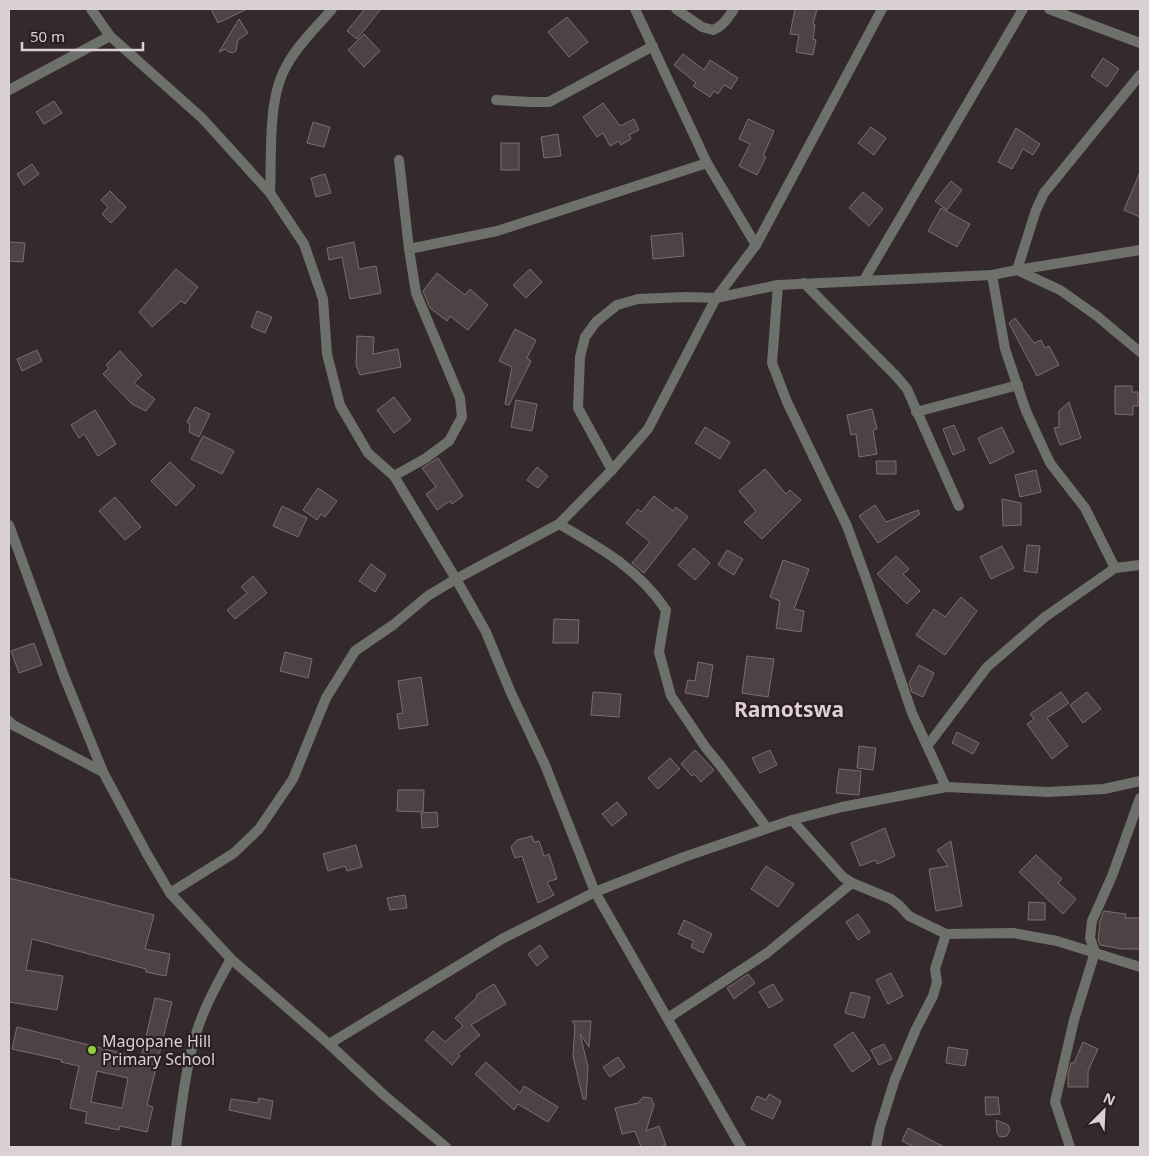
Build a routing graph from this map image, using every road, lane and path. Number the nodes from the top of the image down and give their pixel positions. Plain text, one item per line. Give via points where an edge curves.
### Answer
1 (91, 9) edge
2 (332, 9) edge
3 (635, 9) edge
4 (676, 9) edge
5 (734, 9) edge
6 (882, 9) edge
7 (1023, 9) edge
8 (1049, 9) edge
9 (110, 36) junction
10 (1140, 43) edge
11 (653, 46) junction
12 (1140, 76) edge
13 (9, 90) edge
14 (496, 100) dead end
15 (399, 160) dead end
16 (707, 163) junction
17 (270, 193) junction
18 (756, 245) junction
19 (409, 250) junction
20 (1140, 250) edge
21 (1017, 270) junction
22 (992, 275) junction
23 (864, 280) junction
24 (804, 283) junction
25 (778, 285) junction
26 (716, 298) junction
27 (1140, 352) edge
28 (1018, 385) junction
29 (916, 412) junction
30 (612, 470) junction
31 (394, 476) junction
32 (959, 506) dead end
33 (559, 524) junction
34 (9, 525) edge
35 (1140, 565) edge
36 (1115, 568) junction
37 (456, 579) junction
38 (9, 721) edge
39 (928, 745) junction
40 (103, 772) junction
41 (1140, 781) edge
42 (946, 787) junction
43 (1140, 798) edge
44 (792, 820) junction
45 (767, 828) junction
46 (852, 883) junction
47 (595, 892) junction
48 (170, 893) junction
49 (946, 934) junction
50 (1095, 952) junction
51 (230, 959) junction
52 (1140, 967) edge
53 (668, 1018) junction
54 (329, 1044) junction
55 (176, 1147) edge
56 (446, 1147) edge
57 (741, 1147) edge
58 (876, 1147) edge
59 (1070, 1147) edge

1 - 9 street
2 - 17 street via 293,55 280,80 273,110
3 - 11 street
4 - 5 street via 713,30 728,20
6 - 18 street
7 - 23 street
8 - 10 street
9 - 13 street
9 - 17 street via 202,118
11 - 14 street via 549,102
11 - 16 street
12 - 21 street via 1044,193
15 - 19 street
16 - 18 street
16 - 19 street via 497,231
17 - 31 street via 304,244 323,299 327,354 340,405 368,453
18 - 26 street
19 - 31 street via 416,293 460,398 462,417 449,441
20 - 21 street
21 - 22 street
21 - 27 street via 1060,290 1098,316
22 - 23 street
22 - 28 street via 1005,350
23 - 24 street
24 - 25 street
24 - 29 street via 897,377 907,389
25 - 26 street
25 - 39 street via 772,363 787,402 847,526 912,713
26 - 30 street via 648,429
26 - 30 street via 638,299 617,305 596,322 585,337 580,357 578,408
28 - 29 street
28 - 36 street via 1050,464 1085,508
29 - 32 street
30 - 33 street
31 - 37 street
33 - 37 street
33 - 45 street via 610,554 654,592 666,610 660,652 671,696
34 - 40 street
35 - 36 street
36 - 39 street via 1045,617 987,667
37 - 47 street via 486,632 545,765
37 - 48 street via 429,595 355,651 326,698 293,779 260,829 234,853
38 - 40 street
39 - 42 street
40 - 48 street
41 - 42 street via 1104,789 1048,792
42 - 44 street
43 - 50 street via 1092,921 1090,938
44 - 45 street
44 - 46 street via 838,872
45 - 47 street
46 - 49 street via 891,899 909,916
46 - 53 street via 767,953
47 - 53 street
47 - 54 street via 502,939
48 - 51 street
49 - 50 street via 1013,933
49 - 58 street via 935,969 937,982 933,996 895,1079
50 - 52 street
50 - 59 street via 1074,1020 1055,1102
51 - 54 street
51 - 55 street via 212,992 196,1036
53 - 57 street
54 - 56 street

